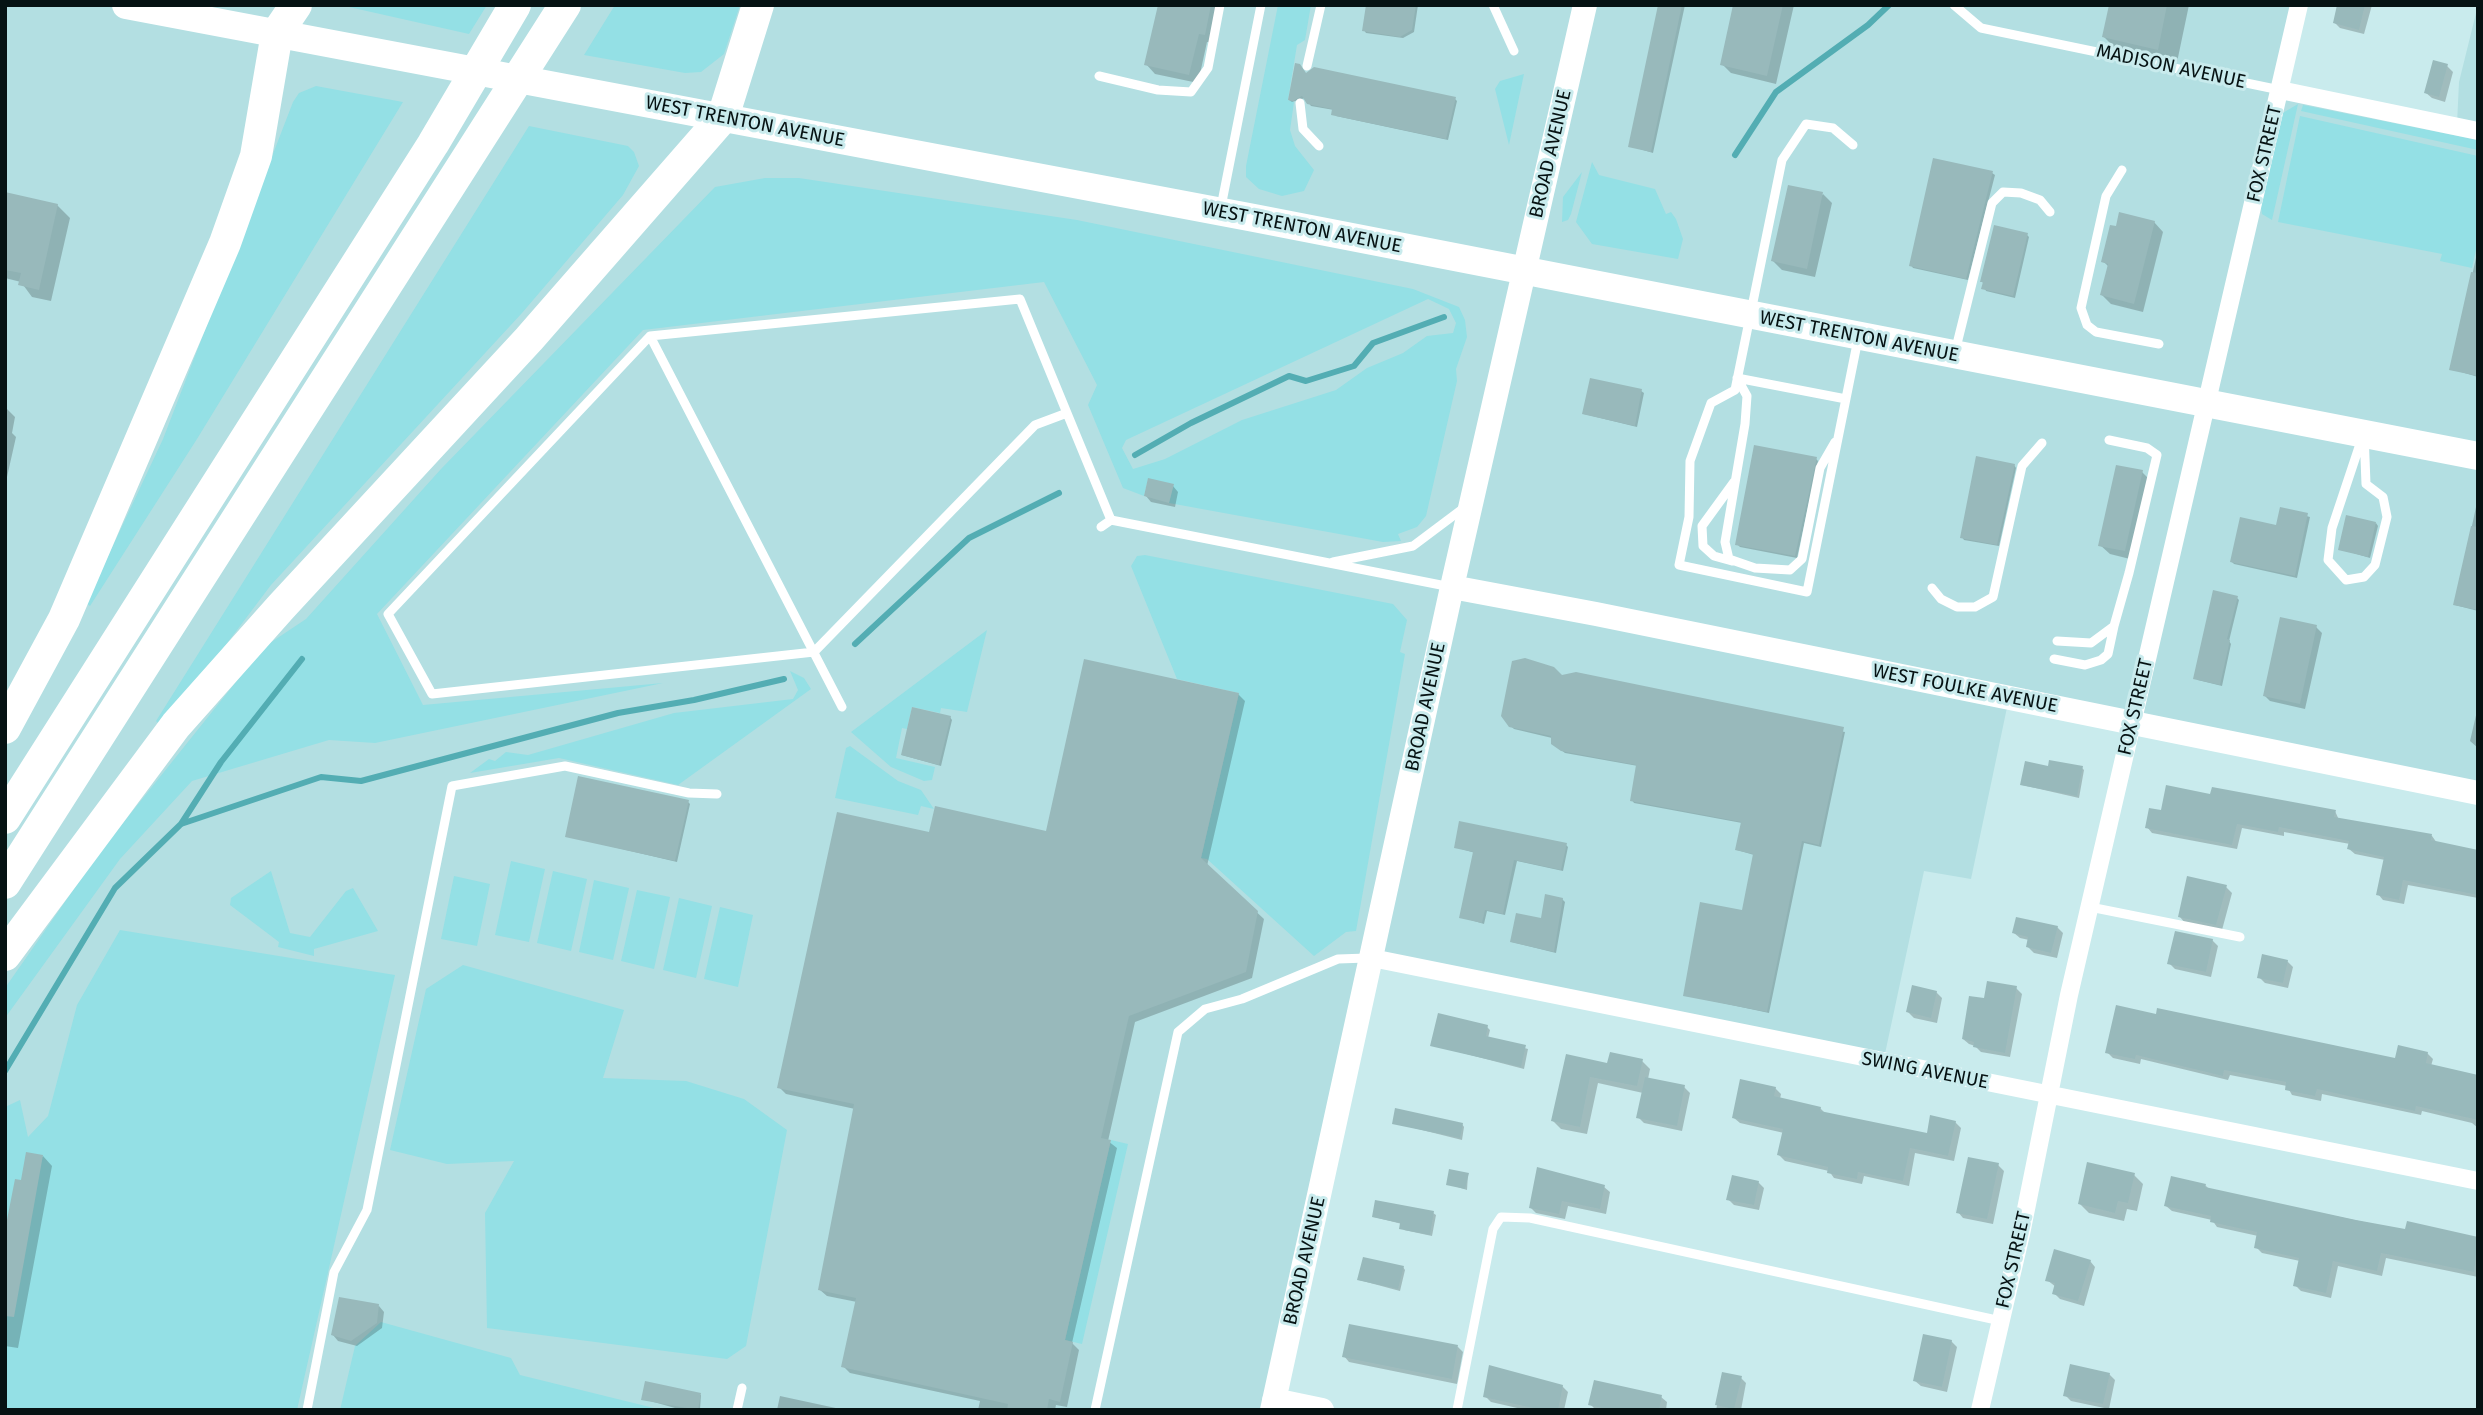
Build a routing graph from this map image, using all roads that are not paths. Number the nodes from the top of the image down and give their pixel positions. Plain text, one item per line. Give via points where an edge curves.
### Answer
1 (125, 5) edge
2 (296, 5) edge
3 (515, 5) edge
4 (565, 5) edge
5 (758, 5) edge
6 (1220, 5) edge
7 (1261, 5) edge
8 (1321, 5) edge
9 (1493, 5) edge
10 (1585, 5) edge
11 (1954, 5) edge
12 (2299, 5) edge
13 (277, 33) junction
14 (1514, 51) dead end
15 (1307, 66) dead end
16 (1099, 76) dead end
17 (2280, 90) junction
18 (1300, 103) dead end
19 (723, 117) junction
20 (2478, 131) edge
21 (1853, 145) dead end
22 (1319, 146) dead end
23 (2122, 170) dead end
24 (1220, 212) junction
25 (2050, 212) dead end
26 (1525, 272) junction
27 (1750, 316) junction
28 (650, 336) junction
29 (1858, 337) junction
30 (2159, 344) dead end
31 (1954, 355) junction
32 (1737, 378) junction
33 (1846, 399) junction
34 (2207, 403) junction
35 (1067, 413) junction
36 (2364, 432) junction
37 (1839, 435) junction
38 (2109, 440) dead end
39 (2042, 443) dead end
40 (2478, 456) edge
41 (1735, 480) junction
42 (1472, 501) junction
43 (1111, 520) junction
44 (1101, 527) dead end
45 (1327, 563) junction
46 (1755, 568) junction
47 (1452, 587) junction
48 (1932, 588) dead end
49 (2115, 626) junction
50 (2057, 641) dead end
51 (814, 652) junction
52 (2054, 659) dead end
53 (842, 707) dead end
54 (2133, 723) junction
55 (5, 728) edge
56 (717, 793) dead end
57 (2478, 793) edge
58 (5, 818) edge
59 (5, 883) edge
60 (2090, 907) junction
61 (2240, 937) dead end
62 (5, 955) edge
63 (1372, 958) junction
64 (2049, 1096) junction
65 (2478, 1181) edge
66 (2001, 1321) junction
67 (742, 1388) dead end
68 (1273, 1405) edge
69 (307, 1410) edge
70 (737, 1410) edge
71 (1095, 1410) edge
72 (1322, 1410) edge
73 (1457, 1410) edge
74 (1980, 1410) edge

1 - 13 main road, WEST TRENTON AVENUE
2 - 13 highway
3 - 58 highway via 433,145
4 - 59 highway
5 - 19 highway
6 - 16 lane via 1208,68 1191,92 1158,90
7 - 24 lane
8 - 15 lane
9 - 14 lane
10 - 26 main road, BROAD AVENUE
11 - 17 lane, MADISON AVENUE via 1980,28
12 - 17 street, FOX STREET
13 - 19 main road, WEST TRENTON AVENUE
13 - 55 highway via 256,156 225,243 69,607
17 - 20 street, MADISON AVENUE
17 - 34 street, FOX STREET
18 - 22 lane via 1303,129
19 - 24 main road, WEST TRENTON AVENUE
19 - 62 highway via 529,339 176,725
21 - 27 lane via 1833,128 1807,124 1782,160
23 - 30 lane via 2106,197 2081,308 2087,325 2096,332
24 - 26 main road, WEST TRENTON AVENUE
25 - 31 lane via 2040,200 2021,193 2003,192 1992,203
26 - 27 main road, WEST TRENTON AVENUE
26 - 42 main road, BROAD AVENUE
27 - 29 main road, WEST TRENTON AVENUE
27 - 32 lane
28 - 35 lane via 1020,299
28 - 51 lane
28 - 51 lane via 387,614 432,694
29 - 31 main road, WEST TRENTON AVENUE
29 - 33 lane
31 - 34 main road, WEST TRENTON AVENUE
32 - 33 lane
32 - 37 lane via 1735,390 1711,403 1690,461 1689,517 1679,565 1807,592
32 - 41 lane via 1747,396
33 - 37 lane
34 - 36 main road, WEST TRENTON AVENUE
34 - 54 street, FOX STREET
35 - 43 lane
35 - 51 lane via 1035,425
36 - 36 lane via 2332,528 2328,560 2346,580 2364,578 2375,565 2387,517 2383,497 2366,484
36 - 40 main road, WEST TRENTON AVENUE
37 - 46 lane via 1820,468 1802,559 1790,570
38 - 49 lane via 2147,448 2157,455
39 - 48 lane via 2022,466 1993,597 1975,607 1957,607 1941,600
41 - 46 lane via 1725,542 1729,559
41 - 46 lane via 1702,526 1703,546 1714,556
42 - 45 lane via 1413,546
42 - 47 main road, BROAD AVENUE
43 - 44 lane
43 - 45 lane
45 - 47 lane
47 - 54 main road, WEST FOULKE AVENUE
47 - 63 main road, BROAD AVENUE
49 - 50 lane via 2091,643
49 - 52 lane via 2108,654 2101,660 2085,665
51 - 53 lane
54 - 57 main road, WEST FOULKE AVENUE
54 - 60 street, FOX STREET
56 - 69 lane via 689,793 565,766 452,786 367,1210 334,1272
60 - 61 lane
60 - 64 street, FOX STREET
63 - 64 street, SWING AVENUE
63 - 68 main road, BROAD AVENUE
63 - 71 lane via 1338,959 1242,999 1205,1009 1178,1032
64 - 65 street, SWING AVENUE
64 - 66 street, FOX STREET
66 - 73 lane via 1530,1218 1500,1217 1493,1229
66 - 74 street, FOX STREET
67 - 70 lane
68 - 72 main road

